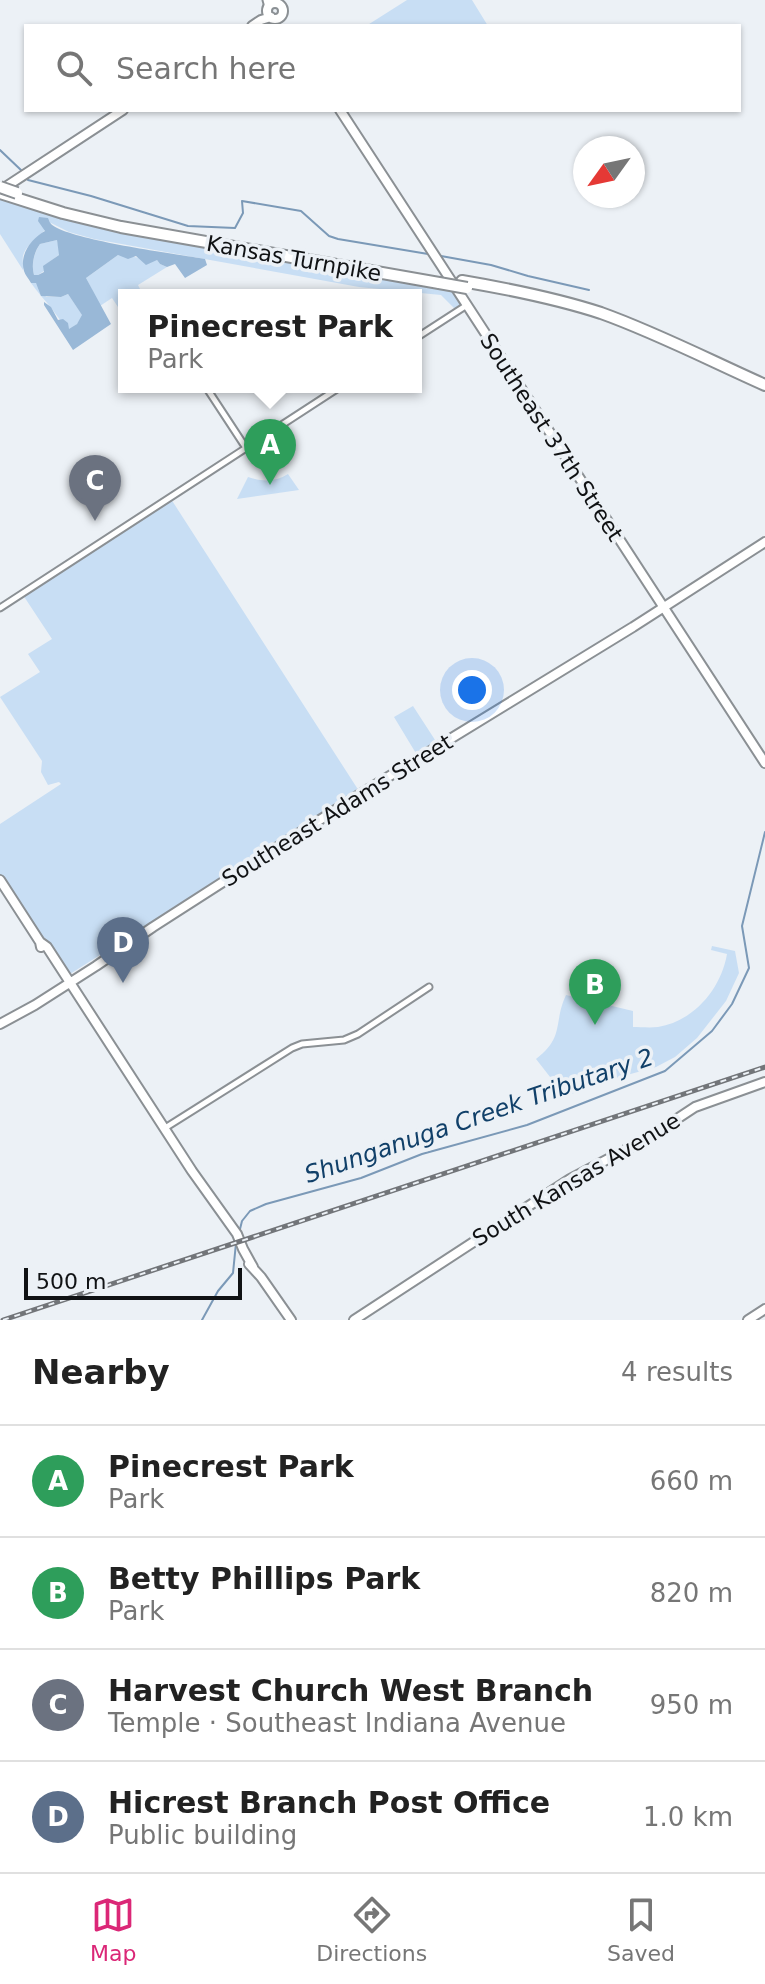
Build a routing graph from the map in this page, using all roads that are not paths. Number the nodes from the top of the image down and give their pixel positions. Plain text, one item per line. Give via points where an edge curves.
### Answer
1 (276, 12) edge
2 (255, 24) edge
3 (120, 112) edge
4 (341, 112) edge
5 (5, 192) edge
6 (464, 284) junction
7 (467, 305) junction
8 (422, 334) edge
9 (765, 385) edge
10 (765, 392) edge
11 (210, 393) edge
12 (331, 393) edge
13 (246, 448) junction
14 (765, 542) edge
15 (0, 608) edge
16 (663, 608) junction
17 (765, 763) edge
18 (0, 880) edge
19 (66, 982) junction
20 (429, 987) dead end
21 (0, 1024) edge
22 (765, 1082) edge
23 (164, 1129) junction
24 (765, 1309) edge
25 (765, 1316) edge
26 (291, 1320) edge
27 (354, 1320) edge
28 (748, 1320) edge
29 (758, 1320) edge

1 - 2 main road
3 - 5 main road via 18,178
4 - 7 main road, Southeast 37th Street
5 - 6 highway, Kansas Turnpike via 155,228
6 - 9 highway, Kansas Turnpike via 536,294 603,314
6 - 10 highway, Kansas Turnpike via 604,321
7 - 8 street
7 - 16 main road, Southeast 37th Street
11 - 13 street
12 - 13 street
13 - 15 street
14 - 16 main road, Southeast Adams Street
16 - 17 main road, Southeast 37th Street
16 - 19 main road, Southeast Adams Street
18 - 19 main road
19 - 21 main road, Southeast Adams Street
19 - 23 main road
20 - 23 street via 358,1034 292,1048
22 - 27 main road, South Kansas Avenue via 695,1107 570,1179
23 - 26 main road
24 - 28 main road
25 - 29 main road

